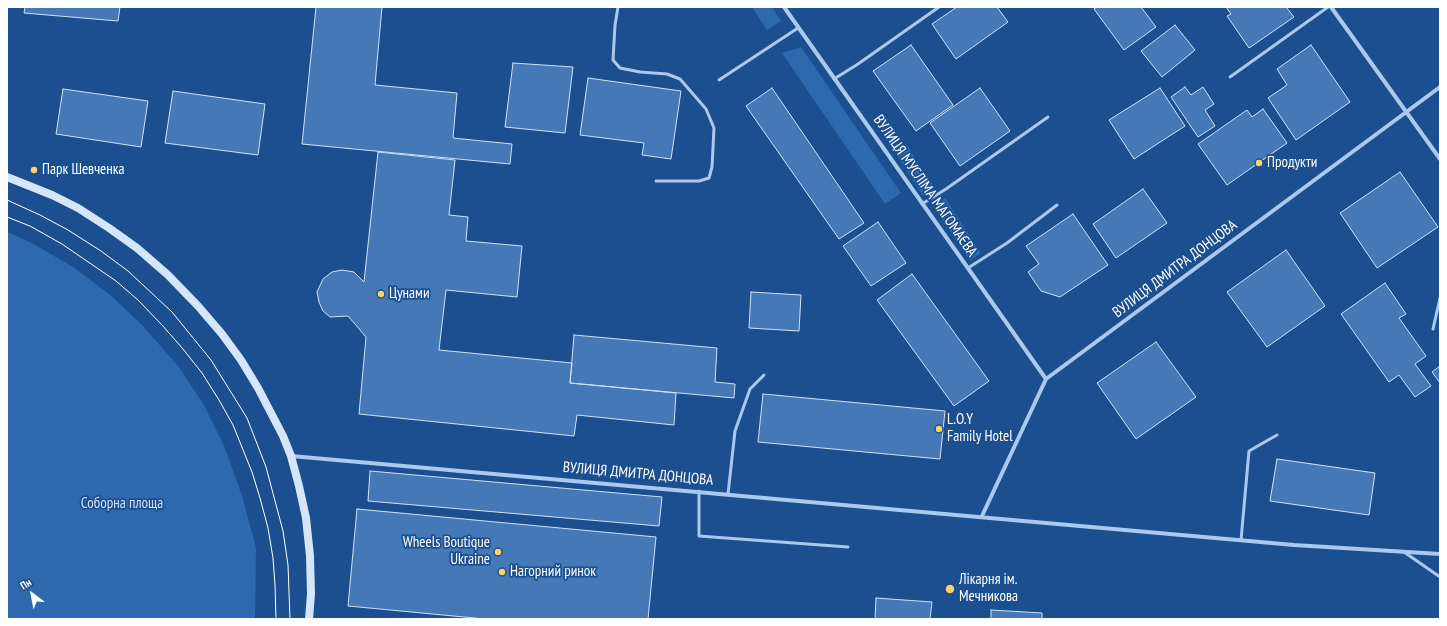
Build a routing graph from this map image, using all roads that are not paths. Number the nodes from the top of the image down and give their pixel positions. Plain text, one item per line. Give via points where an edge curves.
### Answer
1 (618, 7) edge
2 (784, 7) edge
3 (939, 7) edge
4 (1330, 7) edge
5 (798, 28) junction
6 (1230, 77) dead end
7 (834, 79) junction
8 (719, 80) dead end
9 (1440, 87) edge
10 (1406, 112) junction
11 (1048, 117) dead end
12 (1440, 159) edge
13 (7, 177) edge
14 (656, 181) dead end
15 (922, 204) junction
16 (1057, 205) dead end
17 (968, 268) junction
18 (1440, 298) edge
19 (1433, 329) dead end
20 (764, 376) dead end
21 (1046, 379) junction
22 (1277, 435) dead end
23 (291, 456) junction
24 (699, 491) junction
25 (728, 494) junction
26 (982, 516) junction
27 (1241, 540) junction
28 (848, 547) dead end
29 (1403, 552) junction
30 (1440, 554) edge
31 (1440, 577) edge
32 (309, 619) edge

1 - 14 lane via 613,60 620,68 667,74 680,79 706,109 714,128 709,178 699,181
2 - 5 street, ВУЛИЦЯ МУСЛІМА МАГОМАЄВА
3 - 7 lane
4 - 6 lane
4 - 10 street
5 - 7 street, ВУЛИЦЯ МУСЛІМА МАГОМАЄВА
5 - 8 lane
7 - 15 street, ВУЛИЦЯ МУСЛІМА МАГОМАЄВА
9 - 10 street, ВУЛИЦЯ ДМИТРА ДОНЦОВА
10 - 12 street
10 - 21 street, ВУЛИЦЯ ДМИТРА ДОНЦОВА
11 - 15 lane
13 - 23 main road via 78,208 137,248 168,275 198,306 241,360 272,413
15 - 17 street, ВУЛИЦЯ МУСЛІМА МАГОМАЄВА
16 - 17 lane
17 - 21 street, ВУЛИЦЯ МУСЛІМА МАГОМАЄВА
18 - 19 lane
20 - 25 lane via 750,389 735,431
21 - 26 street, ВУЛИЦЯ ДМИТРА ДОНЦОВА
22 - 27 lane via 1249,451
23 - 24 street, ВУЛИЦЯ ДМИТРА ДОНЦОВА
23 - 32 main road via 299,486 310,556
24 - 25 street, ВУЛИЦЯ ДМИТРА ДОНЦОВА
24 - 28 lane via 699,536
25 - 26 street, ВУЛИЦЯ ДМИТРА ДОНЦОВА
26 - 27 street, ВУЛИЦЯ ДМИТРА ДОНЦОВА
27 - 29 street, ВУЛИЦЯ ДМИТРА ДОНЦОВА
29 - 30 street, ВУЛИЦЯ ДМИТРА ДОНЦОВА
29 - 31 lane

